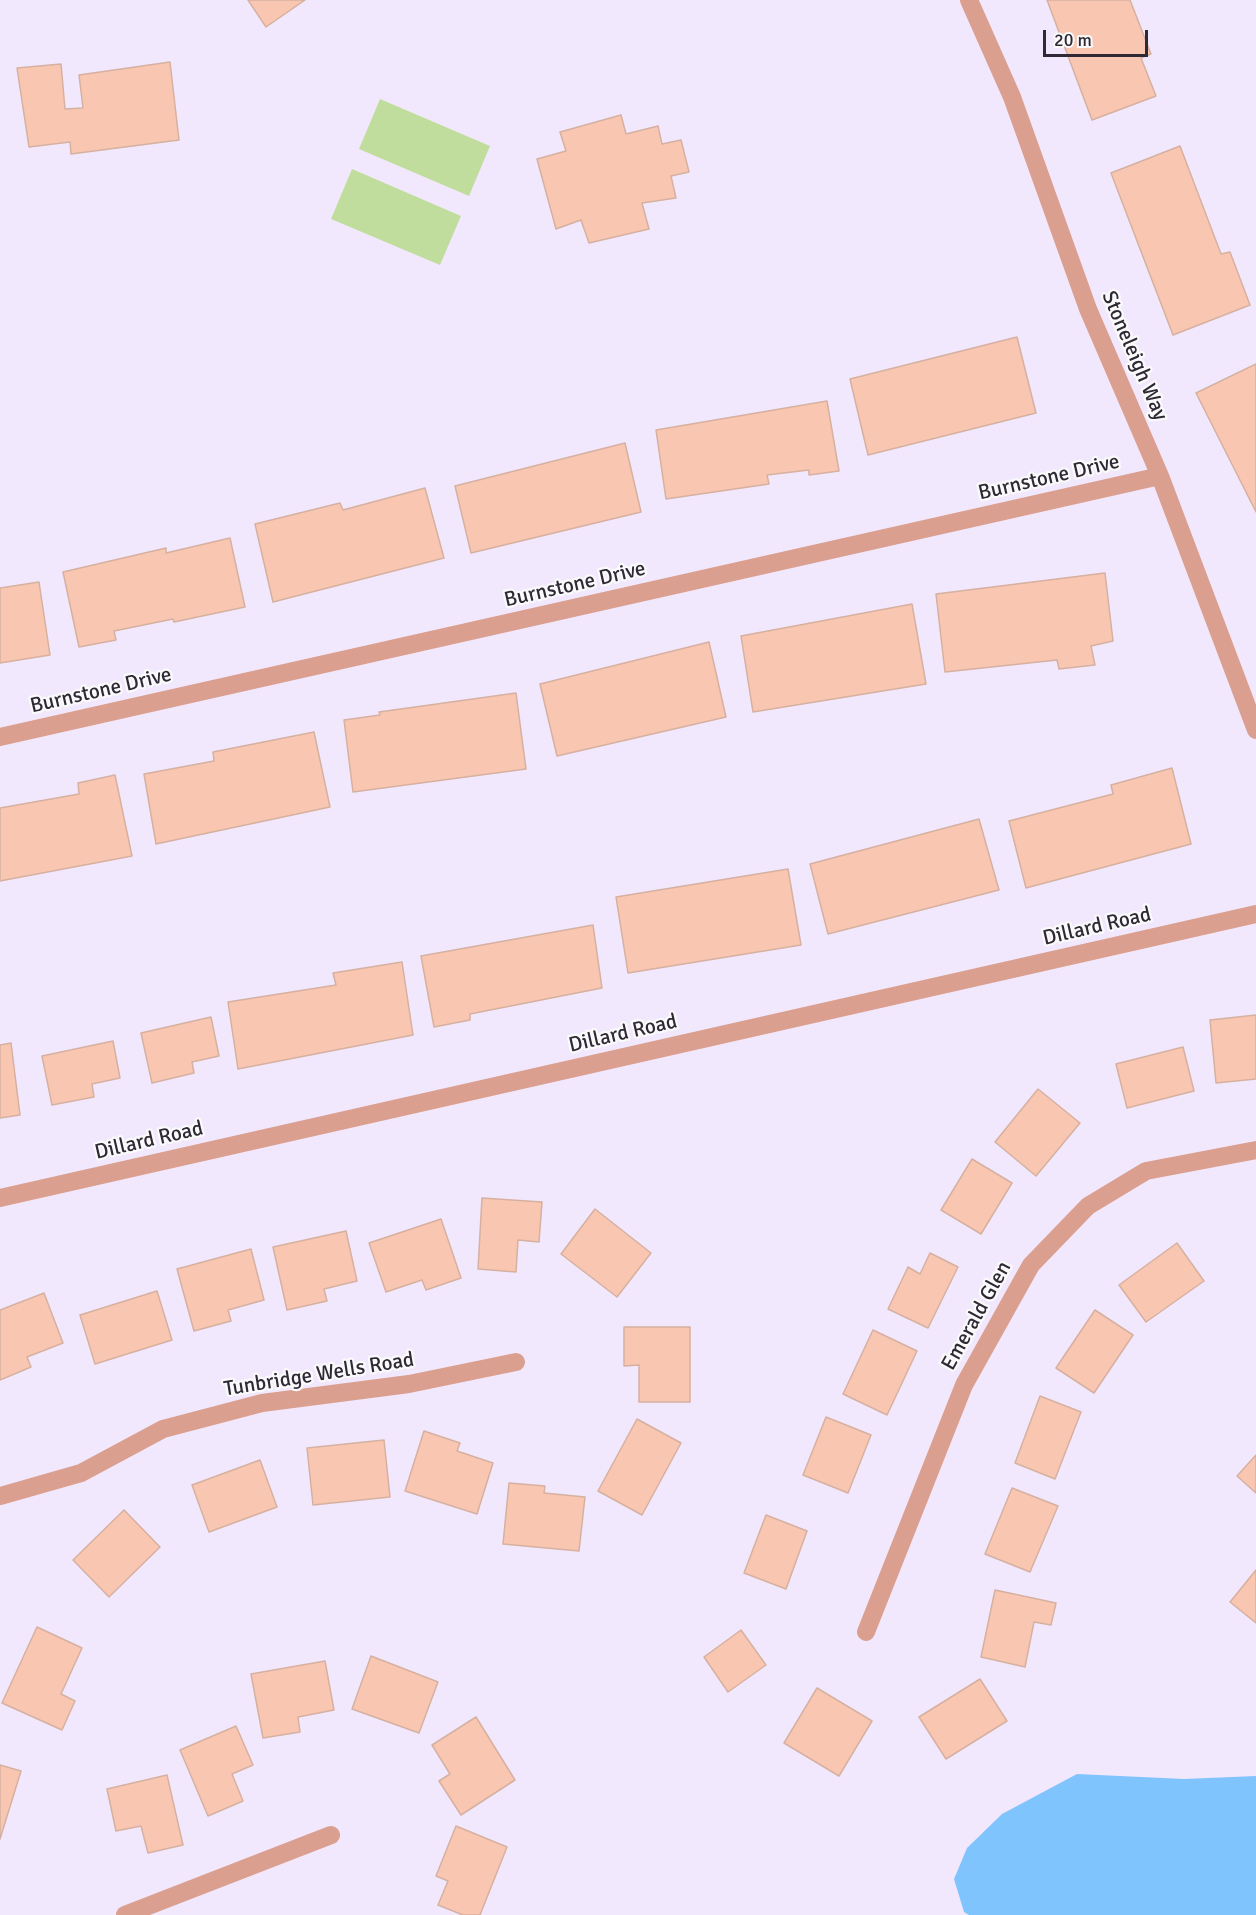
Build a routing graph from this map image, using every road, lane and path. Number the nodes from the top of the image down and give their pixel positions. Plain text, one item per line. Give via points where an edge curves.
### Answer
1 (969, 0) edge
2 (1160, 476) junction
3 (1256, 730) edge
4 (0, 737) edge
5 (1256, 914) edge
6 (1256, 1150) edge
7 (0, 1198) edge
8 (516, 1362) dead end
9 (0, 1497) edge
10 (866, 1632) dead end
11 (331, 1835) dead end
12 (125, 1915) edge

1 - 2 street, Stoneleigh Way via 1012,97 1089,309
2 - 3 street, Stoneleigh Way
2 - 4 street, Burnstone Drive
5 - 7 street, Dillard Road
6 - 10 street, Emerald Glen via 1146,1171 1088,1206 1031,1264 964,1384
8 - 9 street, Tunbridge Wells Road via 409,1384 262,1403 163,1430 81,1473
11 - 12 street

